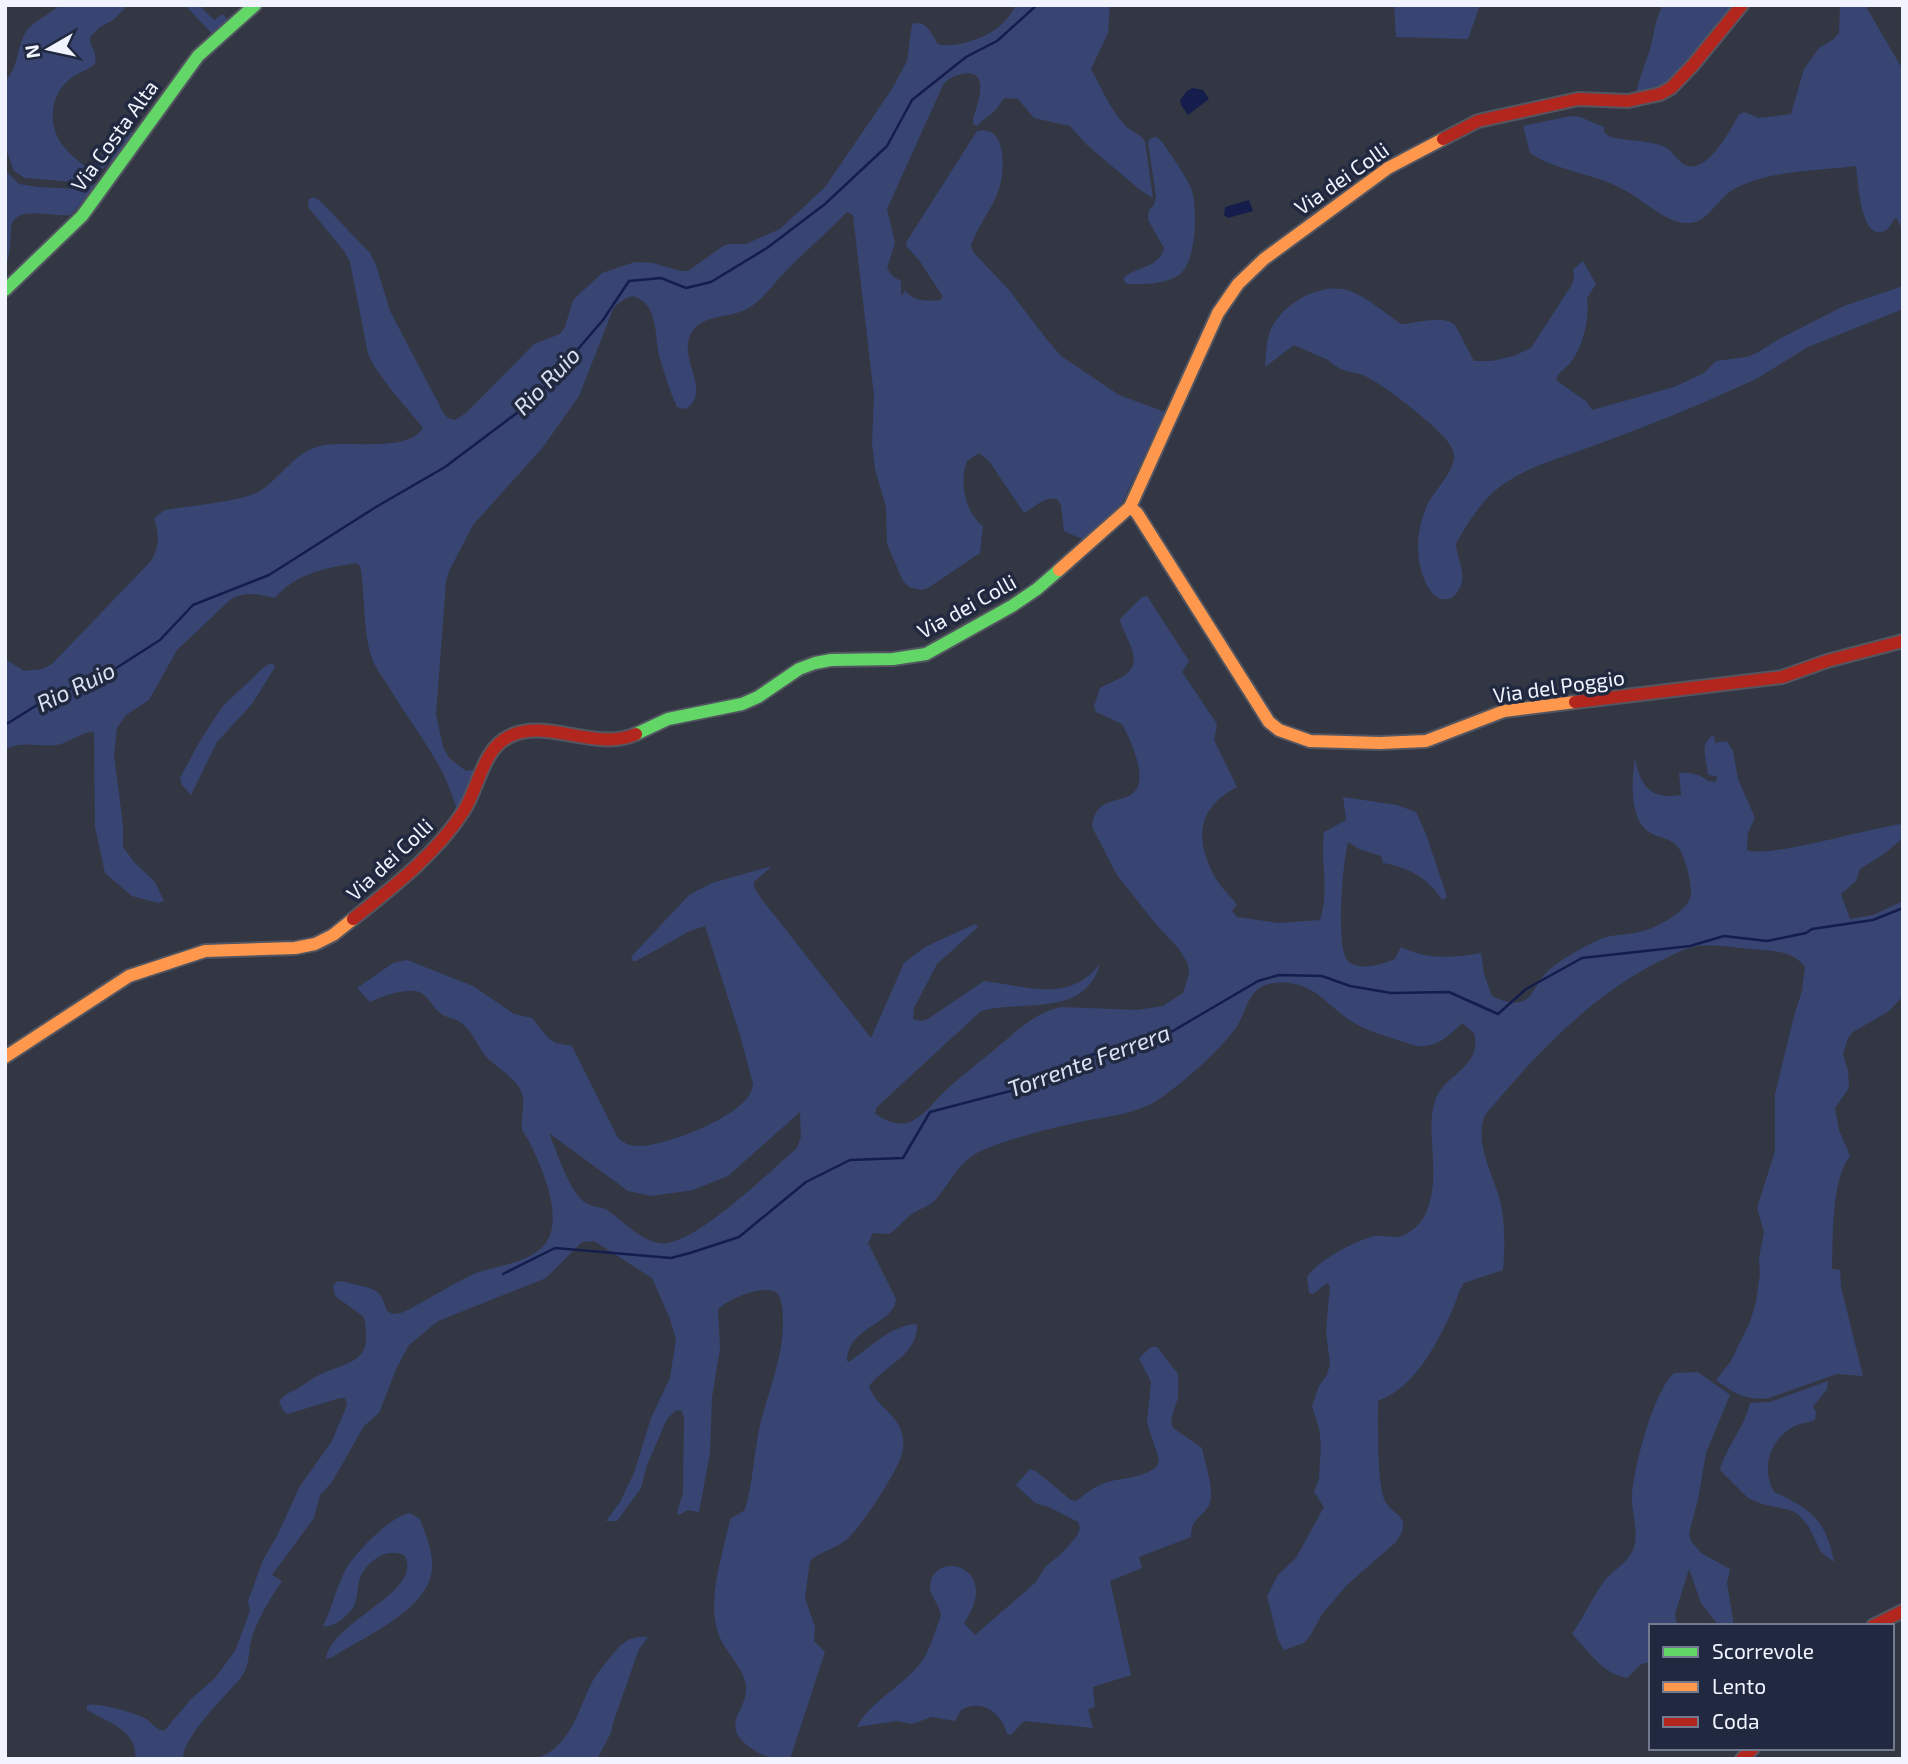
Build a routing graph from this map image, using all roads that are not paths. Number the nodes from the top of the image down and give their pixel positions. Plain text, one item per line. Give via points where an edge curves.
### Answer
1 (255, 5) edge
2 (1742, 5) edge
3 (5, 290) edge
4 (1130, 508) junction
5 (1903, 641) edge
6 (5, 1057) edge
7 (1903, 1611) edge
8 (1877, 1624) edge

1 - 3 street, Via Costa Alta via 198,56 82,216
2 - 4 street, Via dei Colli via 1686,73 1660,94 1628,101 1578,99 1478,121 1388,168 1264,259 1217,313
4 - 5 street, Via del Poggio via 1269,722 1310,741 1426,741 1504,712 1782,677
4 - 6 street, Via dei Colli via 1038,589 926,654 814,663 742,704 668,719 629,737 597,740 543,732 509,736 492,750 464,811 437,845 411,873 333,935 295,948 205,951 129,976
7 - 8 street

